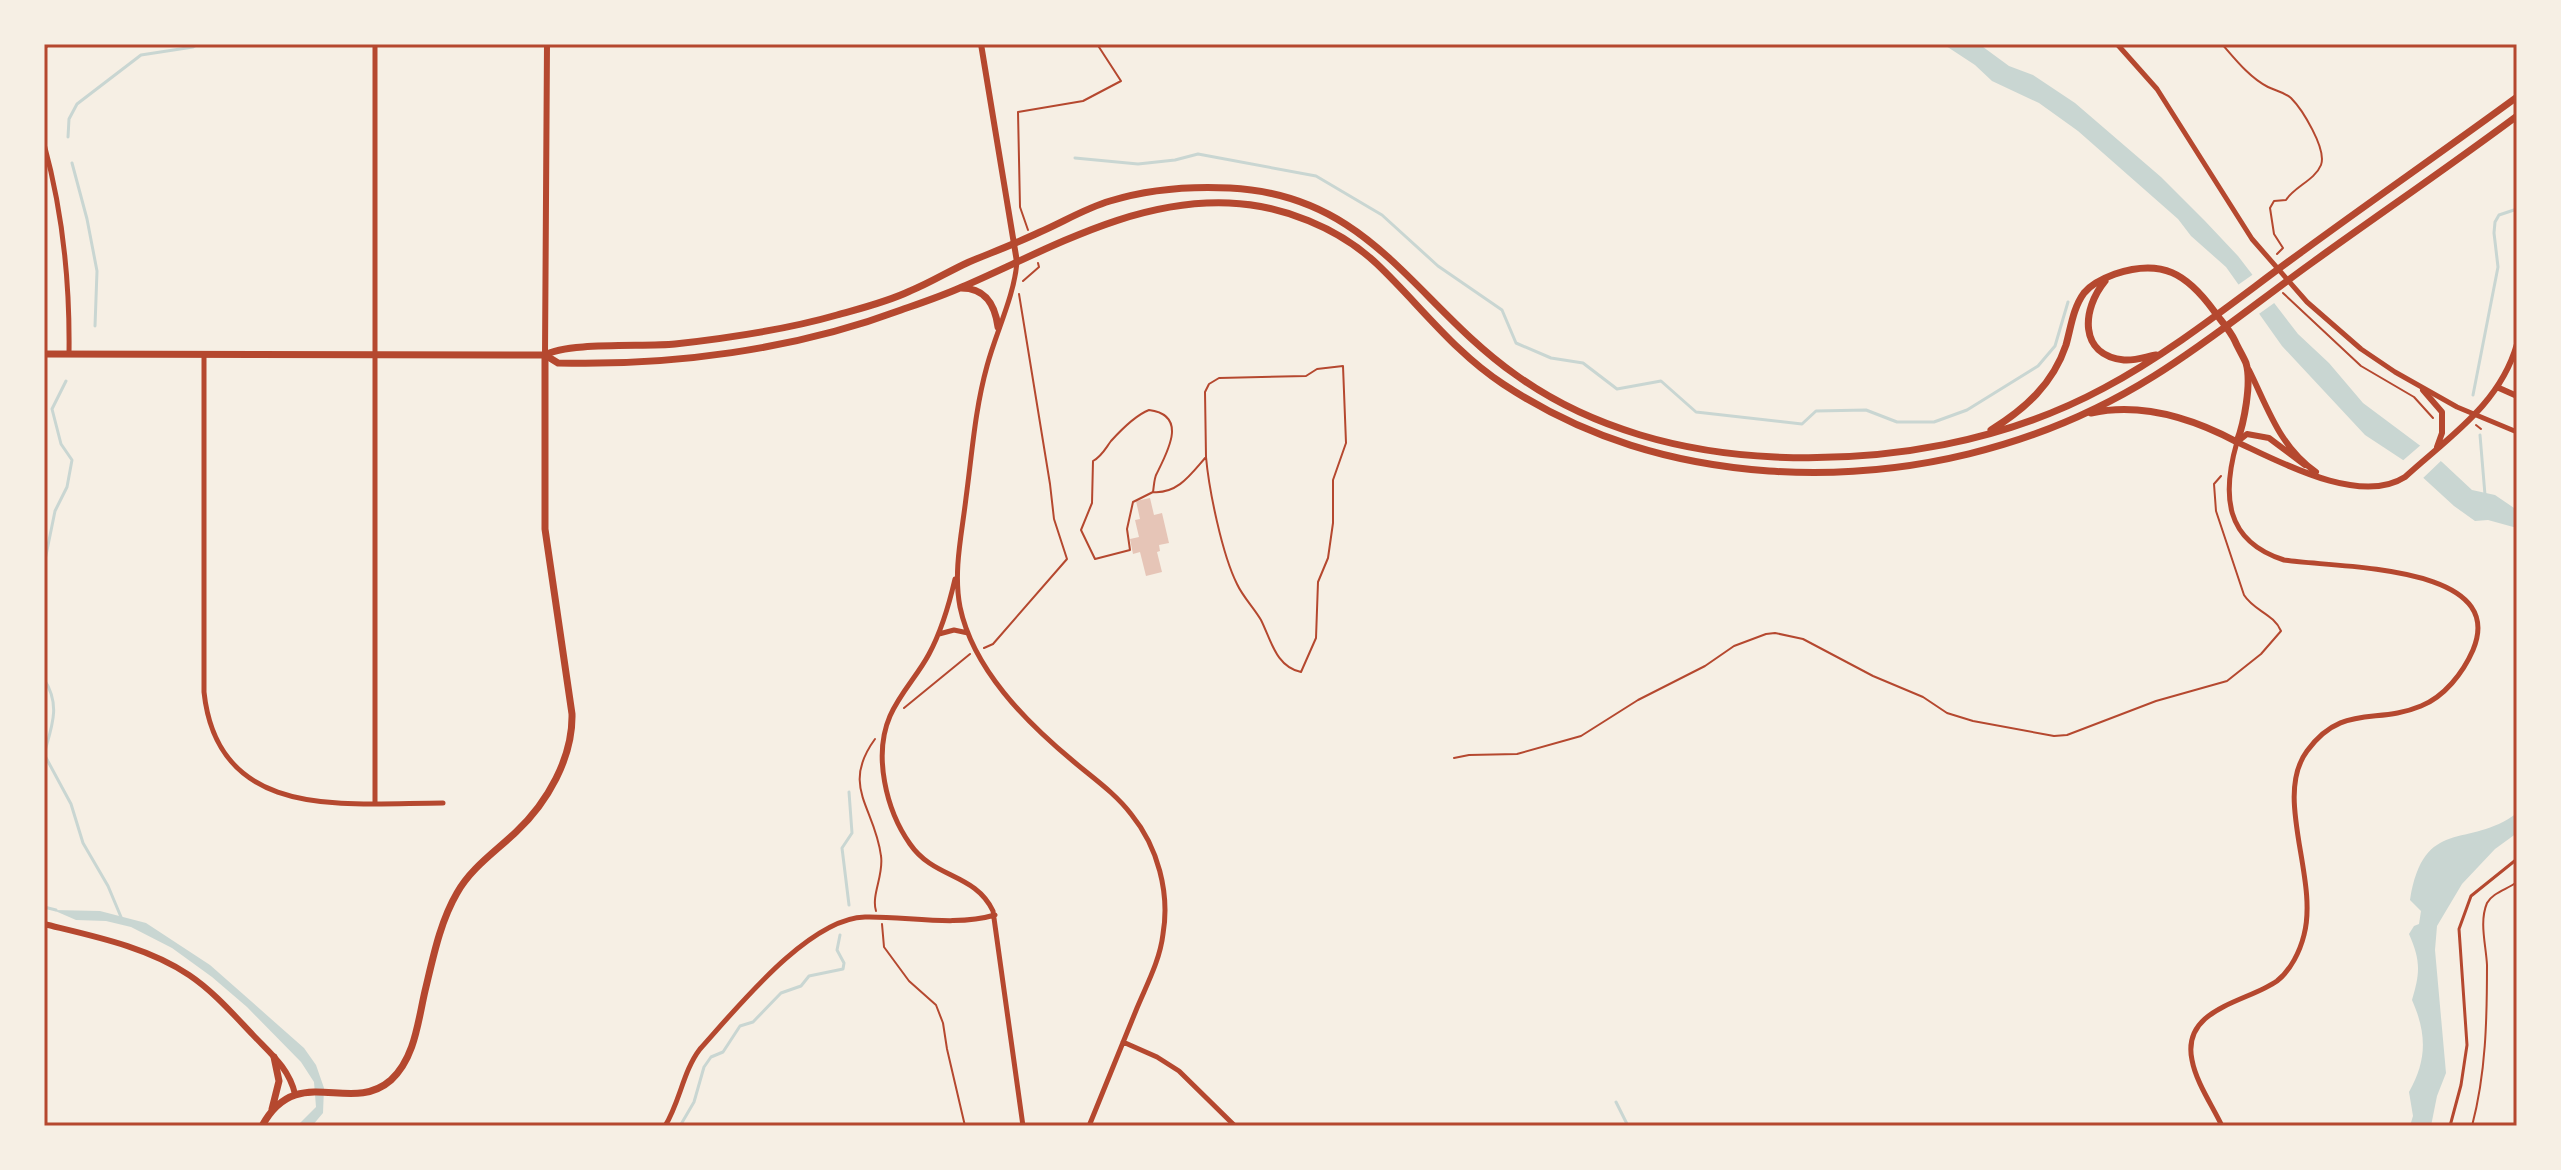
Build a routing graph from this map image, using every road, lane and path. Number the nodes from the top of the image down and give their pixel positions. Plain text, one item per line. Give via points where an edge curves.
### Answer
1 (375, 44) edge
2 (547, 44) edge
3 (981, 44) edge
4 (1097, 44) edge
5 (2117, 44) edge
6 (2222, 44) edge
7 (2517, 97) edge
8 (2517, 116) edge
9 (44, 144) edge
10 (1026, 225) dead end
11 (1014, 243) junction
12 (2271, 261) junction
13 (1017, 262) junction
14 (1039, 264) dead end
15 (2109, 276) junction
16 (2278, 288) dead end
17 (959, 289) junction
18 (998, 327) junction
19 (2517, 344) edge
20 (44, 354) edge
21 (69, 354) junction
22 (2161, 354) junction
23 (204, 355) junction
24 (375, 355) junction
25 (545, 355) junction
26 (2246, 363) junction
27 (2507, 371) junction
28 (2517, 373) edge
29 (2499, 388) junction
30 (2423, 390) junction
31 (2517, 396) edge
32 (2475, 415) junction
33 (2431, 418) dead end
34 (2072, 419) junction
35 (2517, 432) edge
36 (1982, 436) junction
37 (2237, 442) junction
38 (2437, 447) junction
39 (1206, 457) junction
40 (2305, 465) junction
41 (2221, 476) dead end
42 (2322, 477) junction
43 (1153, 492) junction
44 (958, 568) junction
45 (969, 633) junction
46 (938, 635) junction
47 (978, 651) junction
48 (901, 711) dead end
49 (887, 724) junction
50 (1454, 758) dead end
51 (375, 803) junction
52 (443, 803) dead end
53 (2517, 859) edge
54 (2517, 882) edge
55 (995, 915) junction
56 (878, 917) junction
57 (44, 924) edge
58 (1123, 1042) junction
59 (274, 1057) junction
60 (295, 1094) junction
61 (271, 1112) junction
62 (262, 1126) edge
63 (665, 1126) edge
64 (965, 1126) edge
65 (1023, 1126) edge
66 (1089, 1126) edge
67 (1235, 1126) edge
68 (2222, 1126) edge
69 (2450, 1126) edge
70 (2472, 1126) edge

1 - 24 street
2 - 25 street
3 - 11 street
4 - 10 path via 1121,81 1083,101 1018,112 1020,207
5 - 12 street via 2157,89
6 - 12 path via 2267,87 2287,94 2322,150 2314,174 2270,208 2274,234 2283,248
7 - 22 main road
8 - 34 main road via 2192,351
9 - 21 street via 65,252
11 - 13 street
11 - 25 main road via 907,293 825,319 672,344 558,348
11 - 36 main road via 1130,195 1177,188 1255,190 1301,201 1355,230 1517,376 1637,435 1727,453 1827,458 1894,453
12 - 30 street via 2341,333
13 - 17 main road
13 - 18 street
13 - 34 main road via 1109,222 1170,206 1232,203 1281,212 1323,228 1364,253 1488,374 1553,415 1632,448 1729,468 1883,471 1975,453
14 - 47 path via 1019,287 1054,519 1067,559 993,644
15 - 22 main road via 2089,308 2094,342 2121,359
15 - 26 main road via 2155,268 2189,281 2232,334
15 - 36 main road via 2089,287 2078,303 2060,359 2039,393
16 - 33 path via 2361,366 2414,397
17 - 18 main road via 972,289 990,300
17 - 25 main road via 863,323 714,355 575,364
18 - 44 street via 978,404
19 - 27 street
20 - 21 main road
21 - 23 main road
22 - 36 main road via 2075,402
23 - 24 main road
23 - 51 street via 205,700 214,732 237,767 262,785 306,801
24 - 25 main road
24 - 51 street
25 - 60 main road via 545,529 572,714 568,747 552,786 529,818 476,867 454,897 401,1068 376,1089
26 - 37 main road
26 - 40 street via 2273,424
27 - 28 street
27 - 29 street
29 - 31 street
29 - 32 street
30 - 32 street
30 - 38 street via 2443,416
32 - 35 street
32 - 38 street
34 - 37 main road via 2094,412 2163,413
37 - 40 street via 2247,434 2262,435
37 - 42 street
37 - 68 street via 2228,500 2251,543 2284,560 2391,570 2435,583 2468,604 2478,631 2463,668 2440,695 2420,707 2339,722 2306,752 2297,770 2293,801 2308,898 2299,951 2277,981 2208,1016 2191,1048 2197,1075
38 - 42 street via 2393,484 2369,487
39 - 39 path via 1209,384 1231,376 1306,376 1343,366 1346,443 1333,480 1333,523 1318,582 1316,638 1301,672 1273,650 1236,582
39 - 43 path via 1181,485
40 - 42 street
41 - 50 path via 2214,484 2216,511 2244,595 2281,631 2227,681 2054,736 1947,713 1803,639 1766,634 1734,646 1581,736 1517,754
43 - 43 path via 1133,502 1127,529 1130,550 1095,559 1081,530 1092,503 1093,461 1138,414 1149,410 1169,420 1173,436
44 - 45 street via 960,606
44 - 46 street
45 - 46 street
45 - 47 street
46 - 49 street
47 - 48 path
47 - 58 street via 1025,716 1133,815 1157,861 1165,902 1162,940
49 - 55 street via 884,779 906,838 929,865 976,888
49 - 56 path via 861,761 858,781 881,856 882,876 873,903
51 - 52 street
53 - 69 street via 2471,896 2459,929 2467,1045
54 - 70 path via 2493,895 2484,917 2485,1061
55 - 56 street via 967,920
55 - 65 street
56 - 63 street via 838,921 797,948 696,1054
56 - 64 path via 889,956 936,1005
57 - 59 street via 121,945 180,969
58 - 66 street
58 - 67 street via 1179,1071
59 - 60 street via 287,1071
59 - 61 main road via 279,1081
60 - 61 main road
61 - 62 main road

